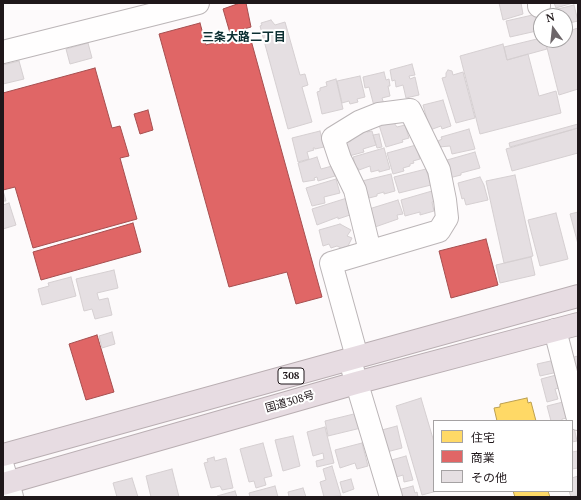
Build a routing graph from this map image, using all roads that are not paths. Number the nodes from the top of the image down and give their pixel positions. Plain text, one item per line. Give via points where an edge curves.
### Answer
1 (198, 3) edge
2 (3, 52) edge
3 (370, 251) dead end
4 (578, 296) edge
5 (578, 324) edge
6 (555, 330) junction
7 (353, 358) junction
8 (356, 383) junction
9 (578, 419) edge
10 (3, 455) edge
11 (6, 483) edge
12 (391, 497) edge

1 - 2 street
3 - 7 street via 355,190 333,138 359,122 379,114 410,110 439,170 447,218 438,231 331,263
4 - 7 highway, 308
5 - 6 highway, 国道308号 / 308
6 - 8 highway, 国道308号 / 308
6 - 9 street
7 - 8 street
7 - 10 highway, 308
8 - 11 highway, 国道308号 / 308
8 - 12 street

